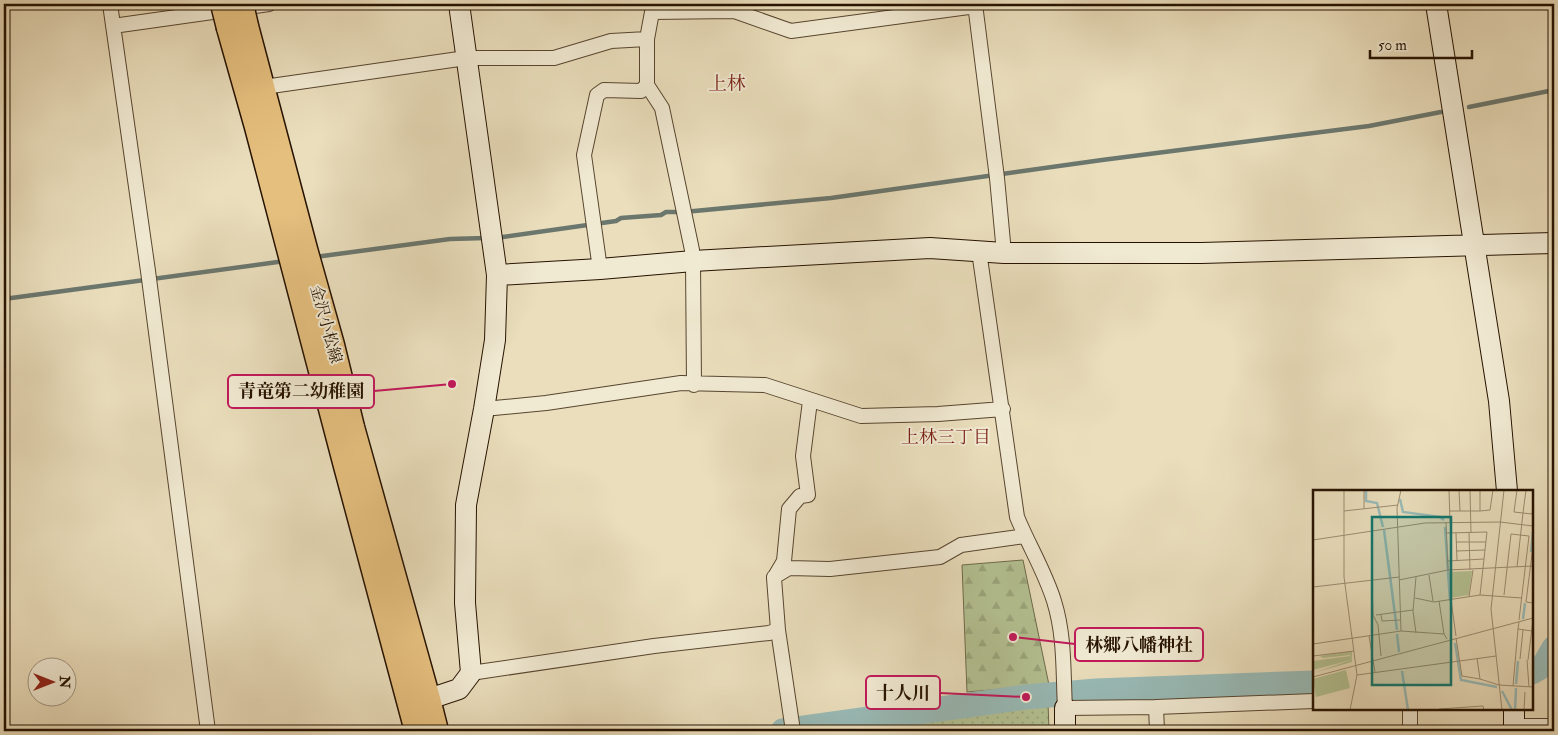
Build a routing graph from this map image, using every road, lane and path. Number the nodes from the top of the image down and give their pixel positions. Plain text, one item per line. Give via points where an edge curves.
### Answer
1 (110, 4) edge
2 (222, 4) edge
3 (242, 4) edge
4 (269, 4) edge
5 (459, 4) edge
6 (1436, 4) edge
7 (976, 5) edge
8 (113, 26) junction
9 (238, 27) junction
10 (647, 39) junction
11 (466, 58) junction
12 (647, 85) junction
13 (264, 87) junction
14 (1554, 243) edge
15 (1474, 245) junction
16 (979, 251) junction
17 (1004, 253) junction
18 (300, 258) junction
19 (693, 261) junction
20 (600, 269) junction
21 (497, 275) junction
22 (694, 385) junction
23 (810, 401) junction
24 (484, 409) junction
25 (1002, 409) junction
26 (1507, 490) edge
27 (1025, 536) junction
28 (774, 578) junction
29 (778, 630) junction
30 (471, 673) junction
31 (1064, 696) junction
32 (429, 699) junction
33 (1313, 701) edge
34 (1156, 706) junction
35 (1410, 710) edge
36 (1514, 722) edge
37 (792, 725) edge
38 (1554, 726) edge
39 (208, 731) edge
40 (416, 731) edge
41 (437, 731) edge
42 (1065, 731) edge
43 (1157, 731) edge
44 (1410, 731) edge

1 - 8 street
2 - 9 main road, 金沢小松線, bridge
3 - 9 main road, 金沢小松線, bridge
4 - 8 street
5 - 11 street
6 - 15 street
7 - 10 street via 791,30 734,11 652,12
7 - 17 street
8 - 39 street
9 - 13 main road, 金沢小松線
9 - 18 main road, 金沢小松線 via 256,126
10 - 11 street via 612,41 554,58
10 - 12 street
11 - 13 street
11 - 21 street
12 - 19 street via 662,108
12 - 20 street via 641,91 604,90 597,95 584,155
13 - 18 main road, 金沢小松線
14 - 15 street
15 - 17 street via 1201,253
15 - 26 street via 1499,400
16 - 17 street
16 - 19 street via 930,248
16 - 25 street
18 - 32 main road, 金沢小松線 via 333,345
18 - 40 main road, 金沢小松線 via 344,466
19 - 20 street
19 - 22 street
20 - 21 street
21 - 24 street via 495,340
22 - 23 street via 765,385
22 - 24 street
23 - 25 street via 861,416
23 - 28 street via 803,456 808,495 800,496 789,509 784,561
24 - 30 street via 466,505 465,603
25 - 27 street via 1017,517
27 - 28 street via 961,545 940,558 830,569 790,568
27 - 31 street via 1055,603 1063,643
28 - 29 street
29 - 30 street
29 - 37 street
30 - 32 street via 459,689
31 - 34 street
31 - 42 street
32 - 41 main road, 金沢小松線
33 - 34 street
34 - 43 street
35 - 44 street
36 - 38 street

